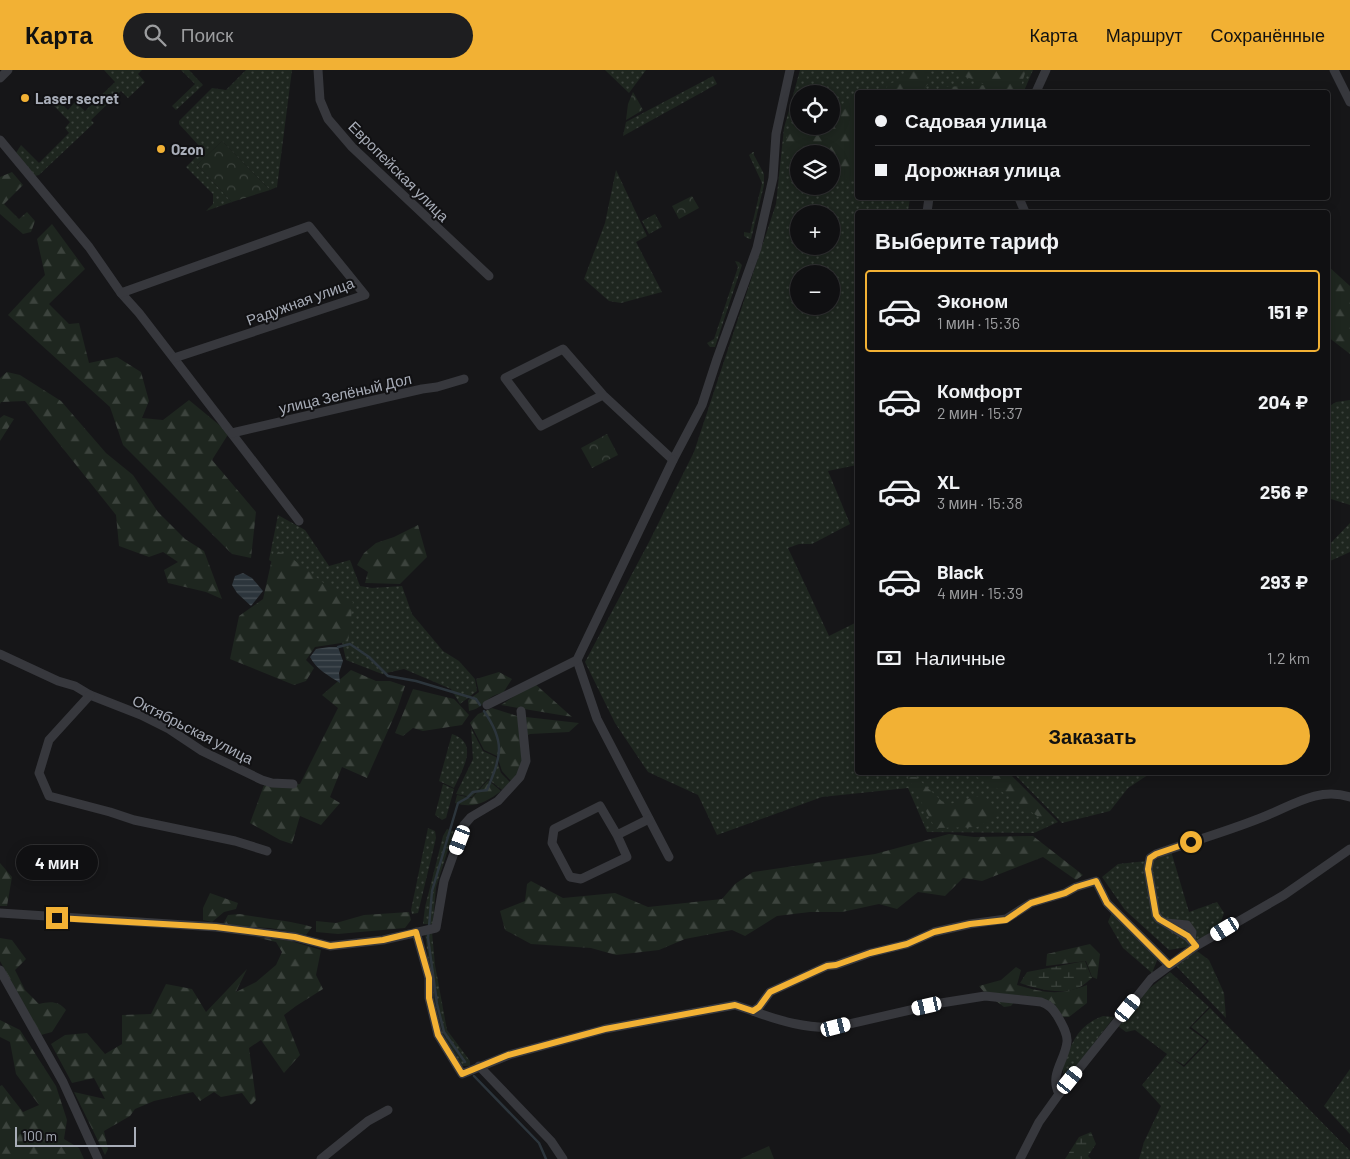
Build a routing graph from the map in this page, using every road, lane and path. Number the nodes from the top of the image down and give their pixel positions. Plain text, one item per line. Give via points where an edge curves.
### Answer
1 (8, 70) edge
2 (318, 70) edge
3 (790, 70) edge
4 (1046, 70) edge
5 (1334, 70) edge
6 (0, 78) edge
7 (1037, 90) edge
8 (1350, 102) edge
9 (0, 140) edge
10 (489, 276) dead end
11 (121, 293) junction
12 (174, 358) junction
13 (464, 380) dead end
14 (603, 395) junction
15 (232, 434) junction
16 (673, 460) junction
17 (299, 521) dead end
18 (0, 654) edge
19 (577, 660) junction
20 (90, 695) junction
21 (486, 705) dead end
22 (520, 711) dead end
23 (293, 784) dead end
24 (1350, 797) edge
25 (649, 818) junction
26 (617, 835) junction
27 (1350, 849) edge
28 (267, 851) dead end
29 (669, 857) dead end
30 (0, 913) edge
31 (427, 930) junction
32 (1193, 943) junction
33 (1169, 965) junction
34 (0, 970) edge
35 (753, 1011) junction
36 (479, 1066) junction
37 (1059, 1094) junction
38 (388, 1110) dead end
39 (98, 1159) edge
40 (321, 1159) edge
41 (563, 1159) edge
42 (1020, 1159) edge

1 - 6 street
2 - 10 street, Европейская улица via 320,100 328,119 352,147
3 - 16 street via 776,134 773,178 754,256 702,405
4 - 7 street
5 - 8 street
9 - 11 street via 89,247
11 - 12 street
11 - 12 street, Радужная улица via 309,226 365,295
12 - 15 street
13 - 15 street, улица Зелёный Дол
14 - 14 street via 563,350 504,378 541,426
14 - 16 street
15 - 17 street
16 - 19 street
18 - 20 street, Октябрьская улица
19 - 21 street
19 - 25 street via 597,719
20 - 23 street, Октябрьская улица via 141,715 202,751 262,780
20 - 28 street via 49,740 39,773 49,796
22 - 31 street via 526,761 520,777 498,801 464,825
24 - 32 street via 1319,795 1293,802 1261,818 1150,858 1148,869 1156,915 1188,936
25 - 26 street
25 - 29 street
26 - 26 street via 627,857 581,879 570,878 552,843 554,829 600,806
27 - 32 street via 1284,895
30 - 31 street via 216,927 295,937 330,946 383,940
31 - 36 street via 429,998 438,1035 462,1074
32 - 33 street
33 - 35 street via 1107,903 1096,881 1031,903 1006,920 934,932 907,944 827,966 770,992
33 - 37 street via 1151,979
34 - 39 street via 63,1082
35 - 36 street via 735,1005 605,1029
35 - 37 street via 802,1026 836,1027 985,996 1041,1002 1053,1009 1067,1041 1055,1080
36 - 41 street via 551,1141
37 - 42 street via 1039,1122
38 - 40 street via 368,1121

